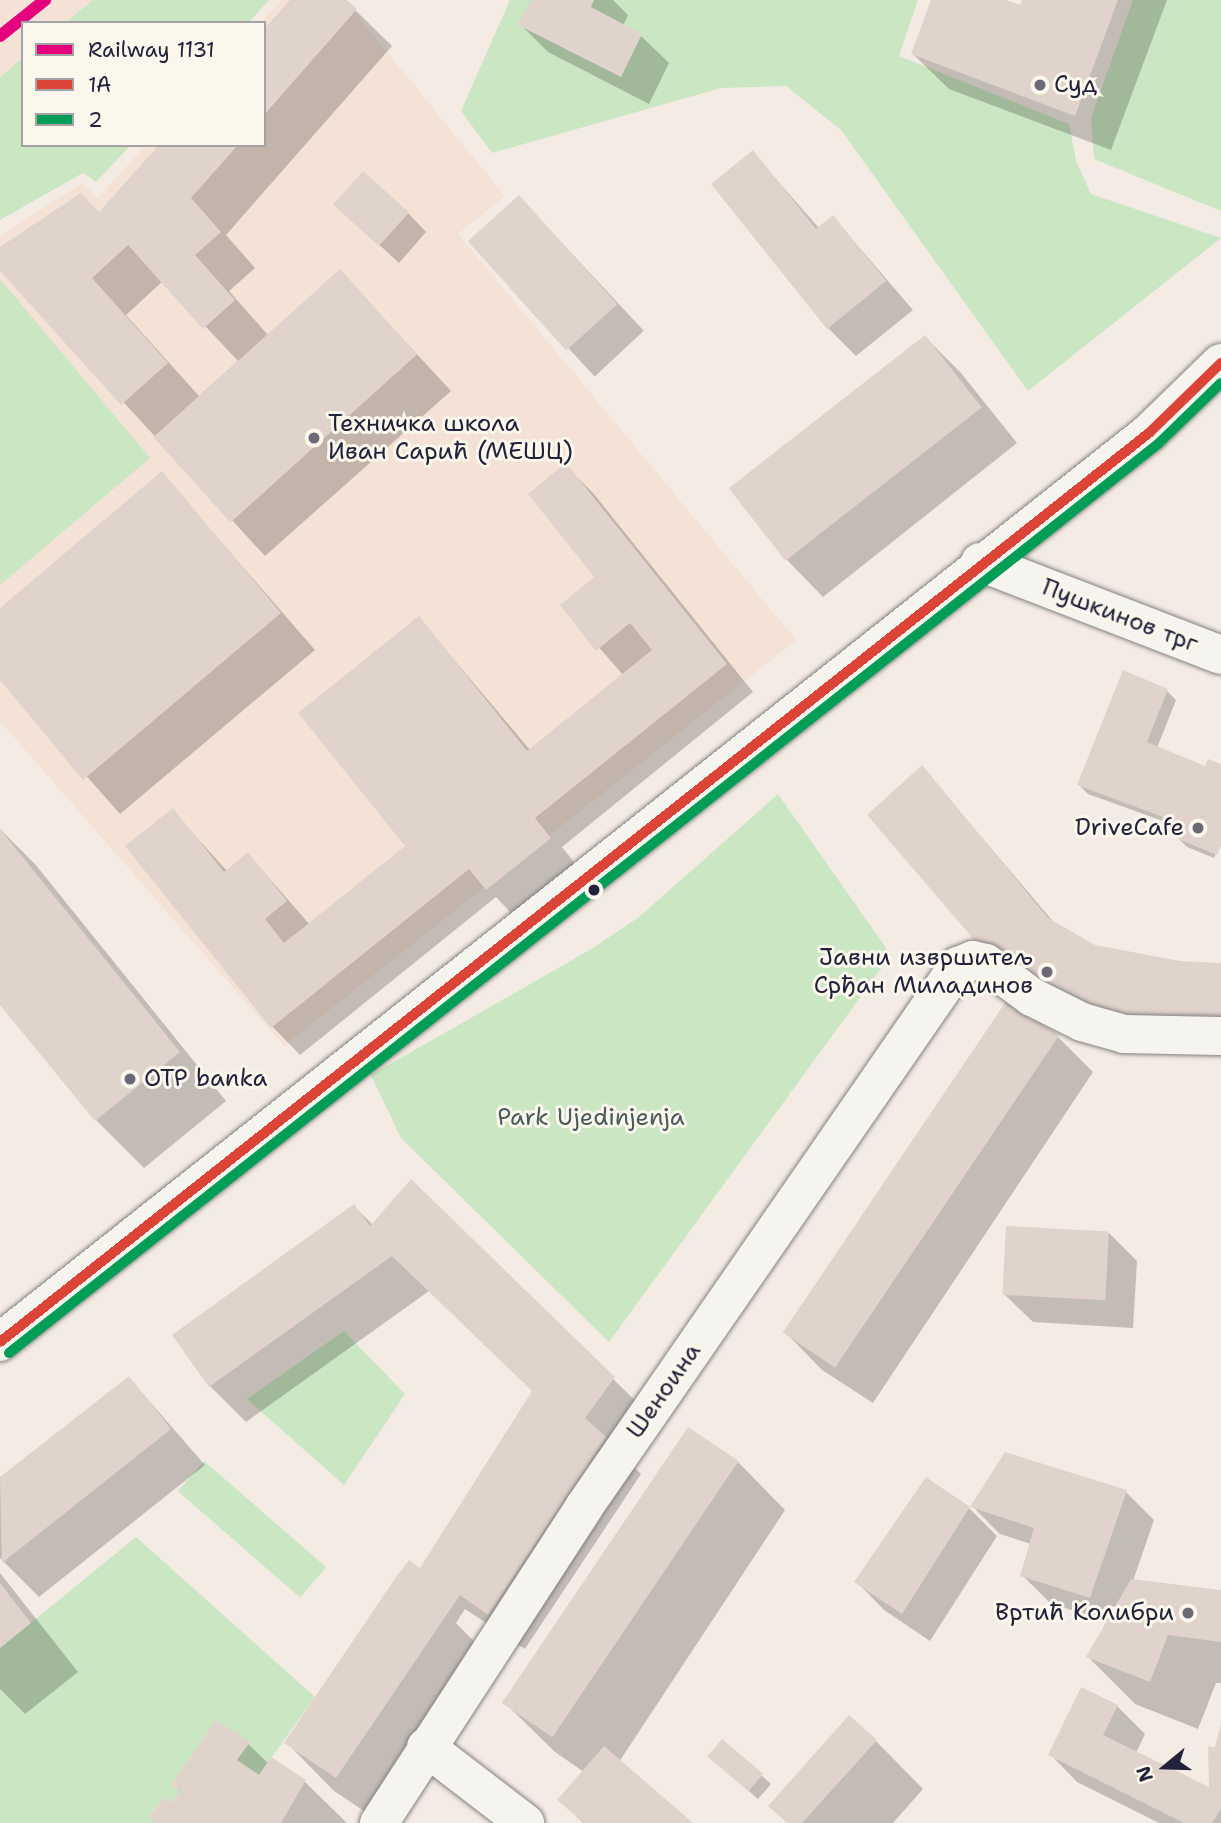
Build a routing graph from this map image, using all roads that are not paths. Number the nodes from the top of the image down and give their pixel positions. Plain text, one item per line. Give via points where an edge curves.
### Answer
1 (1221, 363) edge
2 (980, 562) junction
3 (1221, 655) edge
4 (1221, 1036) edge
5 (0, 1342) edge
6 (426, 1747) junction
7 (483, 1810) edge
8 (379, 1823) edge
9 (525, 1823) edge

1 - 2 street via 1150,432
2 - 3 street, Пушкинов трг
2 - 5 street
4 - 6 street, Шеноина via 1124,1034 1082,1022 1032,997 986,963 973,960 958,966 584,1507
6 - 7 street
6 - 8 street, Шеноина
7 - 9 street

